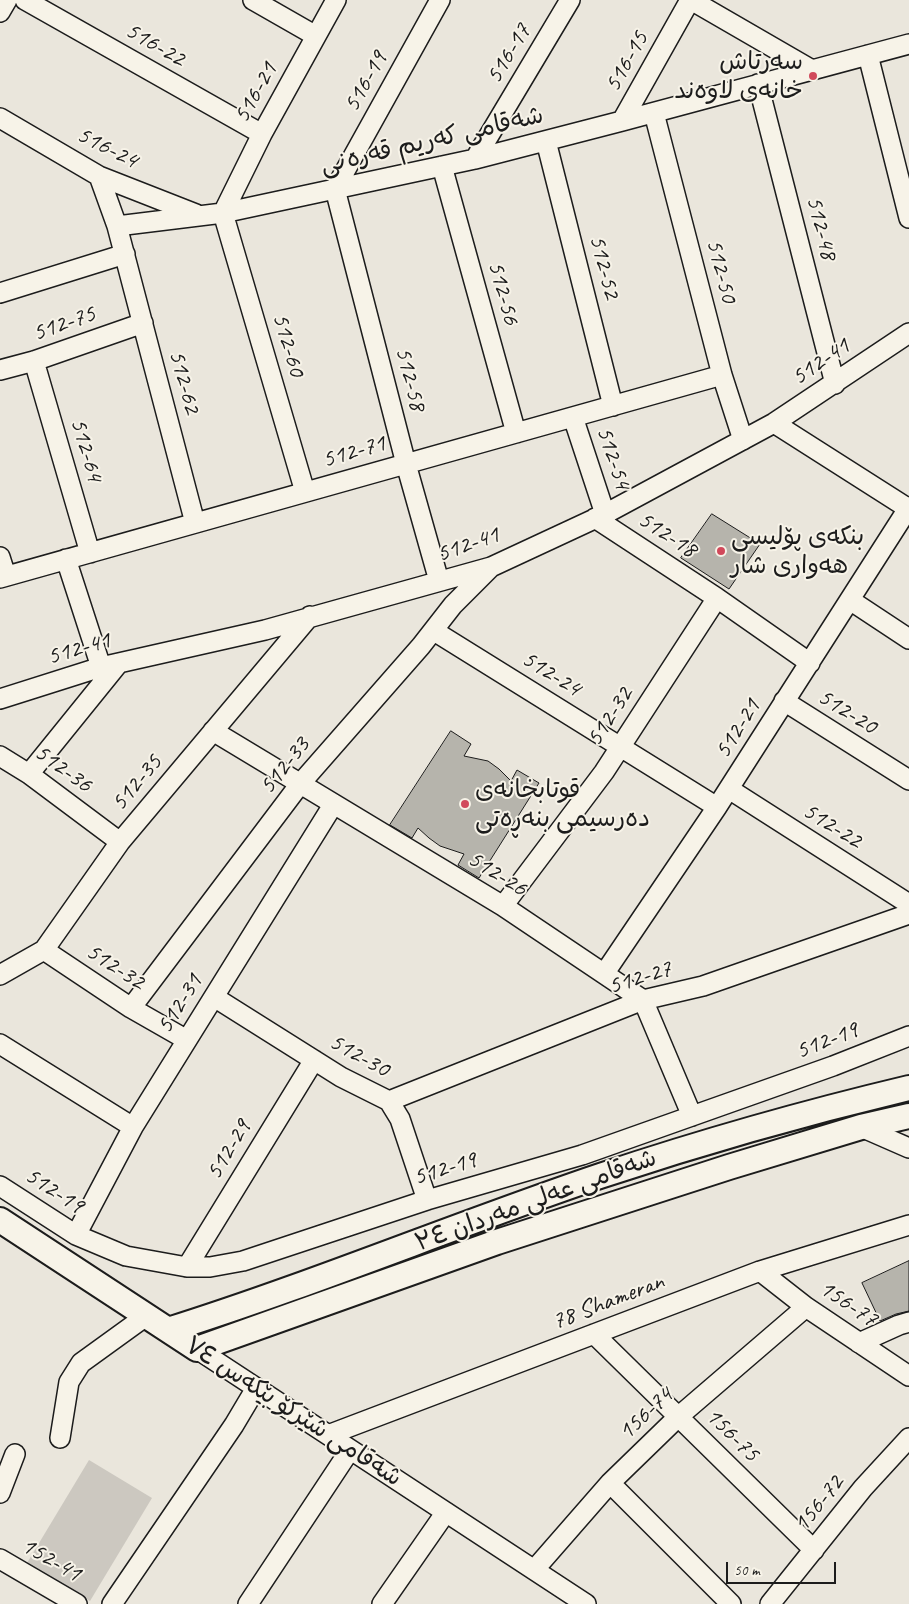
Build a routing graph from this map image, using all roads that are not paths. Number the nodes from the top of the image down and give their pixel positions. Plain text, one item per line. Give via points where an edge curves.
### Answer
1 (7, 0) edge
2 (25, 0) edge
3 (253, 0) edge
4 (336, 0) edge
5 (440, 0) edge
6 (570, 0) edge
7 (690, 0) edge
8 (0, 12) edge
9 (316, 36) junction
10 (909, 44) edge
11 (868, 54) junction
12 (812, 70) junction
13 (758, 84) junction
14 (654, 113) junction
15 (0, 118) edge
16 (622, 121) junction
17 (262, 134) junction
18 (546, 141) junction
19 (475, 159) junction
20 (442, 166) junction
21 (100, 176) junction
22 (335, 189) junction
23 (223, 212) junction
24 (197, 215) junction
25 (909, 218) edge
26 (117, 226) junction
27 (125, 254) junction
28 (0, 293) edge
29 (143, 323) junction
30 (909, 333) edge
31 (34, 360) junction
32 (0, 370) edge
33 (722, 376) junction
34 (834, 384) junction
35 (613, 406) junction
36 (573, 417) junction
37 (774, 423) junction
38 (516, 433) junction
39 (743, 440) junction
40 (406, 464) junction
41 (305, 492) junction
42 (909, 508) edge
43 (600, 516) junction
44 (195, 523) junction
45 (90, 552) junction
46 (0, 557) edge
47 (66, 559) junction
48 (491, 567) junction
49 (3, 577) edge
50 (439, 581) junction
51 (717, 598) junction
52 (850, 600) junction
53 (310, 616) junction
54 (434, 631) junction
55 (909, 639) edge
56 (810, 663) junction
57 (110, 665) junction
58 (0, 699) edge
59 (784, 701) junction
60 (213, 731) junction
61 (621, 746) junction
62 (0, 756) edge
63 (29, 774) junction
64 (909, 780) edge
65 (300, 784) junction
66 (729, 789) junction
67 (333, 804) junction
68 (718, 807) junction
69 (120, 842) junction
70 (909, 904) edge
71 (503, 906) junction
72 (909, 914) edge
73 (44, 950) junction
74 (604, 974) junction
75 (0, 975) edge
76 (214, 998) junction
77 (643, 1000) junction
78 (131, 1008) junction
79 (909, 1036) edge
80 (187, 1040) junction
81 (0, 1044) edge
82 (314, 1060) junction
83 (909, 1088) edge
84 (389, 1102) junction
85 (692, 1116) junction
86 (909, 1116) edge
87 (133, 1127) junction
88 (861, 1127) junction
89 (909, 1148) edge
90 (0, 1186) edge
91 (427, 1200) junction
92 (0, 1220) edge
93 (909, 1225) edge
94 (76, 1235) junction
95 (187, 1267) junction
96 (760, 1271) junction
97 (806, 1307) junction
98 (146, 1316) junction
99 (909, 1322) edge
100 (168, 1330) junction
101 (594, 1334) junction
102 (859, 1343) junction
103 (197, 1349) junction
104 (909, 1376) edge
105 (256, 1388) junction
106 (678, 1417) junction
107 (328, 1435) junction
108 (60, 1438) dead end
109 (909, 1438) edge
110 (350, 1450) junction
111 (15, 1454) dead end
112 (610, 1483) junction
113 (0, 1493) edge
114 (446, 1512) junction
115 (814, 1550) junction
116 (0, 1559) edge
117 (534, 1570) junction
118 (77, 1604) edge
119 (112, 1604) edge
120 (248, 1604) edge
121 (382, 1604) edge
122 (586, 1604) edge
123 (731, 1604) edge
124 (770, 1604) edge

1 - 8 street
2 - 17 street, 516-22
3 - 9 street
4 - 9 street, 516-21
5 - 22 street, 516-19
6 - 19 street, 516-17
7 - 12 street
7 - 16 street, 516-15
9 - 17 street, 516-21
10 - 11 street, شەقامی کەریم قەرەنی
11 - 12 street, شەقامی کەریم قەرەنی
11 - 25 street
12 - 13 street, شەقامی کەریم قەرەنی
13 - 14 street, شەقامی کەریم قەرەنی
13 - 34 street, 512-48
14 - 16 street, شەقامی کەریم قەرەنی
14 - 33 street, 512-50
15 - 21 street, 516-24
16 - 18 street, شەقامی کەریم قەرەنی
17 - 23 street, 516-21
18 - 19 street, شەقامی کەریم قەرەنی
18 - 35 street, 512-52
19 - 20 street, شەقامی کەریم قەرەنی
20 - 22 street, شەقامی کەریم قەرەنی
20 - 38 street, 512-56
21 - 24 street, 516-24
21 - 26 street
22 - 23 street, شەقامی کەریم قەرەنی
22 - 40 street, 512-58
23 - 24 street, شەقامی کەریم قەرەنی
23 - 41 street, 512-60
24 - 26 street, شەقامی کەریم قەرەنی
26 - 27 street
27 - 28 street
27 - 29 street, 512-62
29 - 31 street, 512-75
29 - 44 street, 512-62
30 - 34 street, 512-41
31 - 32 street, 512-75
31 - 45 street, 512-64
33 - 35 street, 512-71
33 - 39 street, 512-50
34 - 37 street, 512-41
35 - 36 street, 512-71
36 - 38 street, 512-71
36 - 43 street, 512-54
37 - 39 street, 512-41
37 - 42 street
38 - 40 street, 512-71
39 - 43 street, 512-41
40 - 41 street, 512-71
40 - 50 street, 512-58
41 - 44 street, 512-71
42 - 52 street, 512-21
43 - 48 street, 512-41
43 - 51 street, 512-18
44 - 45 street, 512-71
45 - 47 street, 512-71
46 - 49 street
47 - 49 street, 512-71
47 - 57 street
48 - 50 street, 512-41
48 - 54 street, 512-33 via 453,605
50 - 53 street, 512-41
51 - 56 street, 512-18
51 - 61 street, 512-32
52 - 55 street
52 - 56 street, 512-21
53 - 57 street, 512-41 via 265,630
53 - 60 street, 512-35
54 - 61 street, 512-24
54 - 65 street, 512-33
56 - 59 street, 512-21
57 - 58 street, 512-41
57 - 63 street
59 - 64 street, 512-20
59 - 66 street, 512-21
60 - 65 street, 512-26
60 - 69 street, 512-35
61 - 68 street, 512-24
61 - 71 street, 512-32
62 - 63 street, 512-36
63 - 69 street, 512-36
65 - 67 street, 512-26
65 - 78 street, 512-33
66 - 68 street, 512-21
66 - 70 street, 512-22
67 - 71 street, 512-26
67 - 76 street, 512-31
68 - 74 street, 512-21
69 - 73 street, 512-35
71 - 74 street, 512-26
72 - 77 street, 512-27 via 703,986
73 - 75 street, 512-35
73 - 78 street, 512-32
74 - 77 street, 512-26
76 - 80 street, 512-31
76 - 82 street, 512-30
77 - 84 street, 512-27
77 - 85 street
78 - 80 street, 512-32
79 - 85 street, 512-19
80 - 87 street, 512-31
81 - 87 street
82 - 84 street, 512-30
82 - 95 street, 512-29
83 - 100 main road, شەقامی عەلی مەردان ٣٤ via 840,1104 598,1176 358,1265
84 - 91 street, 512-30 via 400,1119
85 - 91 street, 512-19 via 582,1154
86 - 88 main road, شەقامی عەلی مەردان ٣٤
87 - 94 street, 512-31
88 - 89 street
88 - 103 main road, شەقامی عەلی مەردان ٣٤ via 729,1166 498,1242
90 - 94 street, 512-19
91 - 95 street, 512-19 via 243,1261
92 - 98 main road, شەقامی شێرکۆ بێکەس ٧٤
93 - 96 street, 78 Shameran
94 - 95 street, 512-19 via 126,1256
96 - 97 street, 156-77
96 - 101 street, 78 Shameran
97 - 102 street, 156-77
97 - 106 street, 156-74
98 - 100 main road, شەقامی شێرکۆ بێکەس ٧٤
98 - 108 street via 81,1363 69,1382
99 - 102 street
100 - 103 main road, شەقامی شێرکۆ بێکەس ٧٤
101 - 106 street, 156-75
101 - 107 street, 78 Shameran
102 - 104 street, 156-77
103 - 105 street, شەقامی شێرکۆ بێکەس ٧٤
105 - 107 street, شەقامی شێرکۆ بێکەس ٧٤
105 - 119 street
106 - 112 street, 156-74
106 - 115 street, 156-75
107 - 110 street, شەقامی شێرکۆ بێکەس ٧٤
109 - 115 street, 156-72
110 - 114 street, شەقامی شێرکۆ بێکەس ٧٤
110 - 120 street
111 - 113 street
112 - 117 street, 156-74
112 - 123 street
114 - 117 street, شەقامی شێرکۆ بێکەس ٧٤
114 - 121 street
115 - 124 street, 156-72
116 - 118 street, 152-41
117 - 122 street, شەقامی شێرکۆ بێکەس ٧٤

